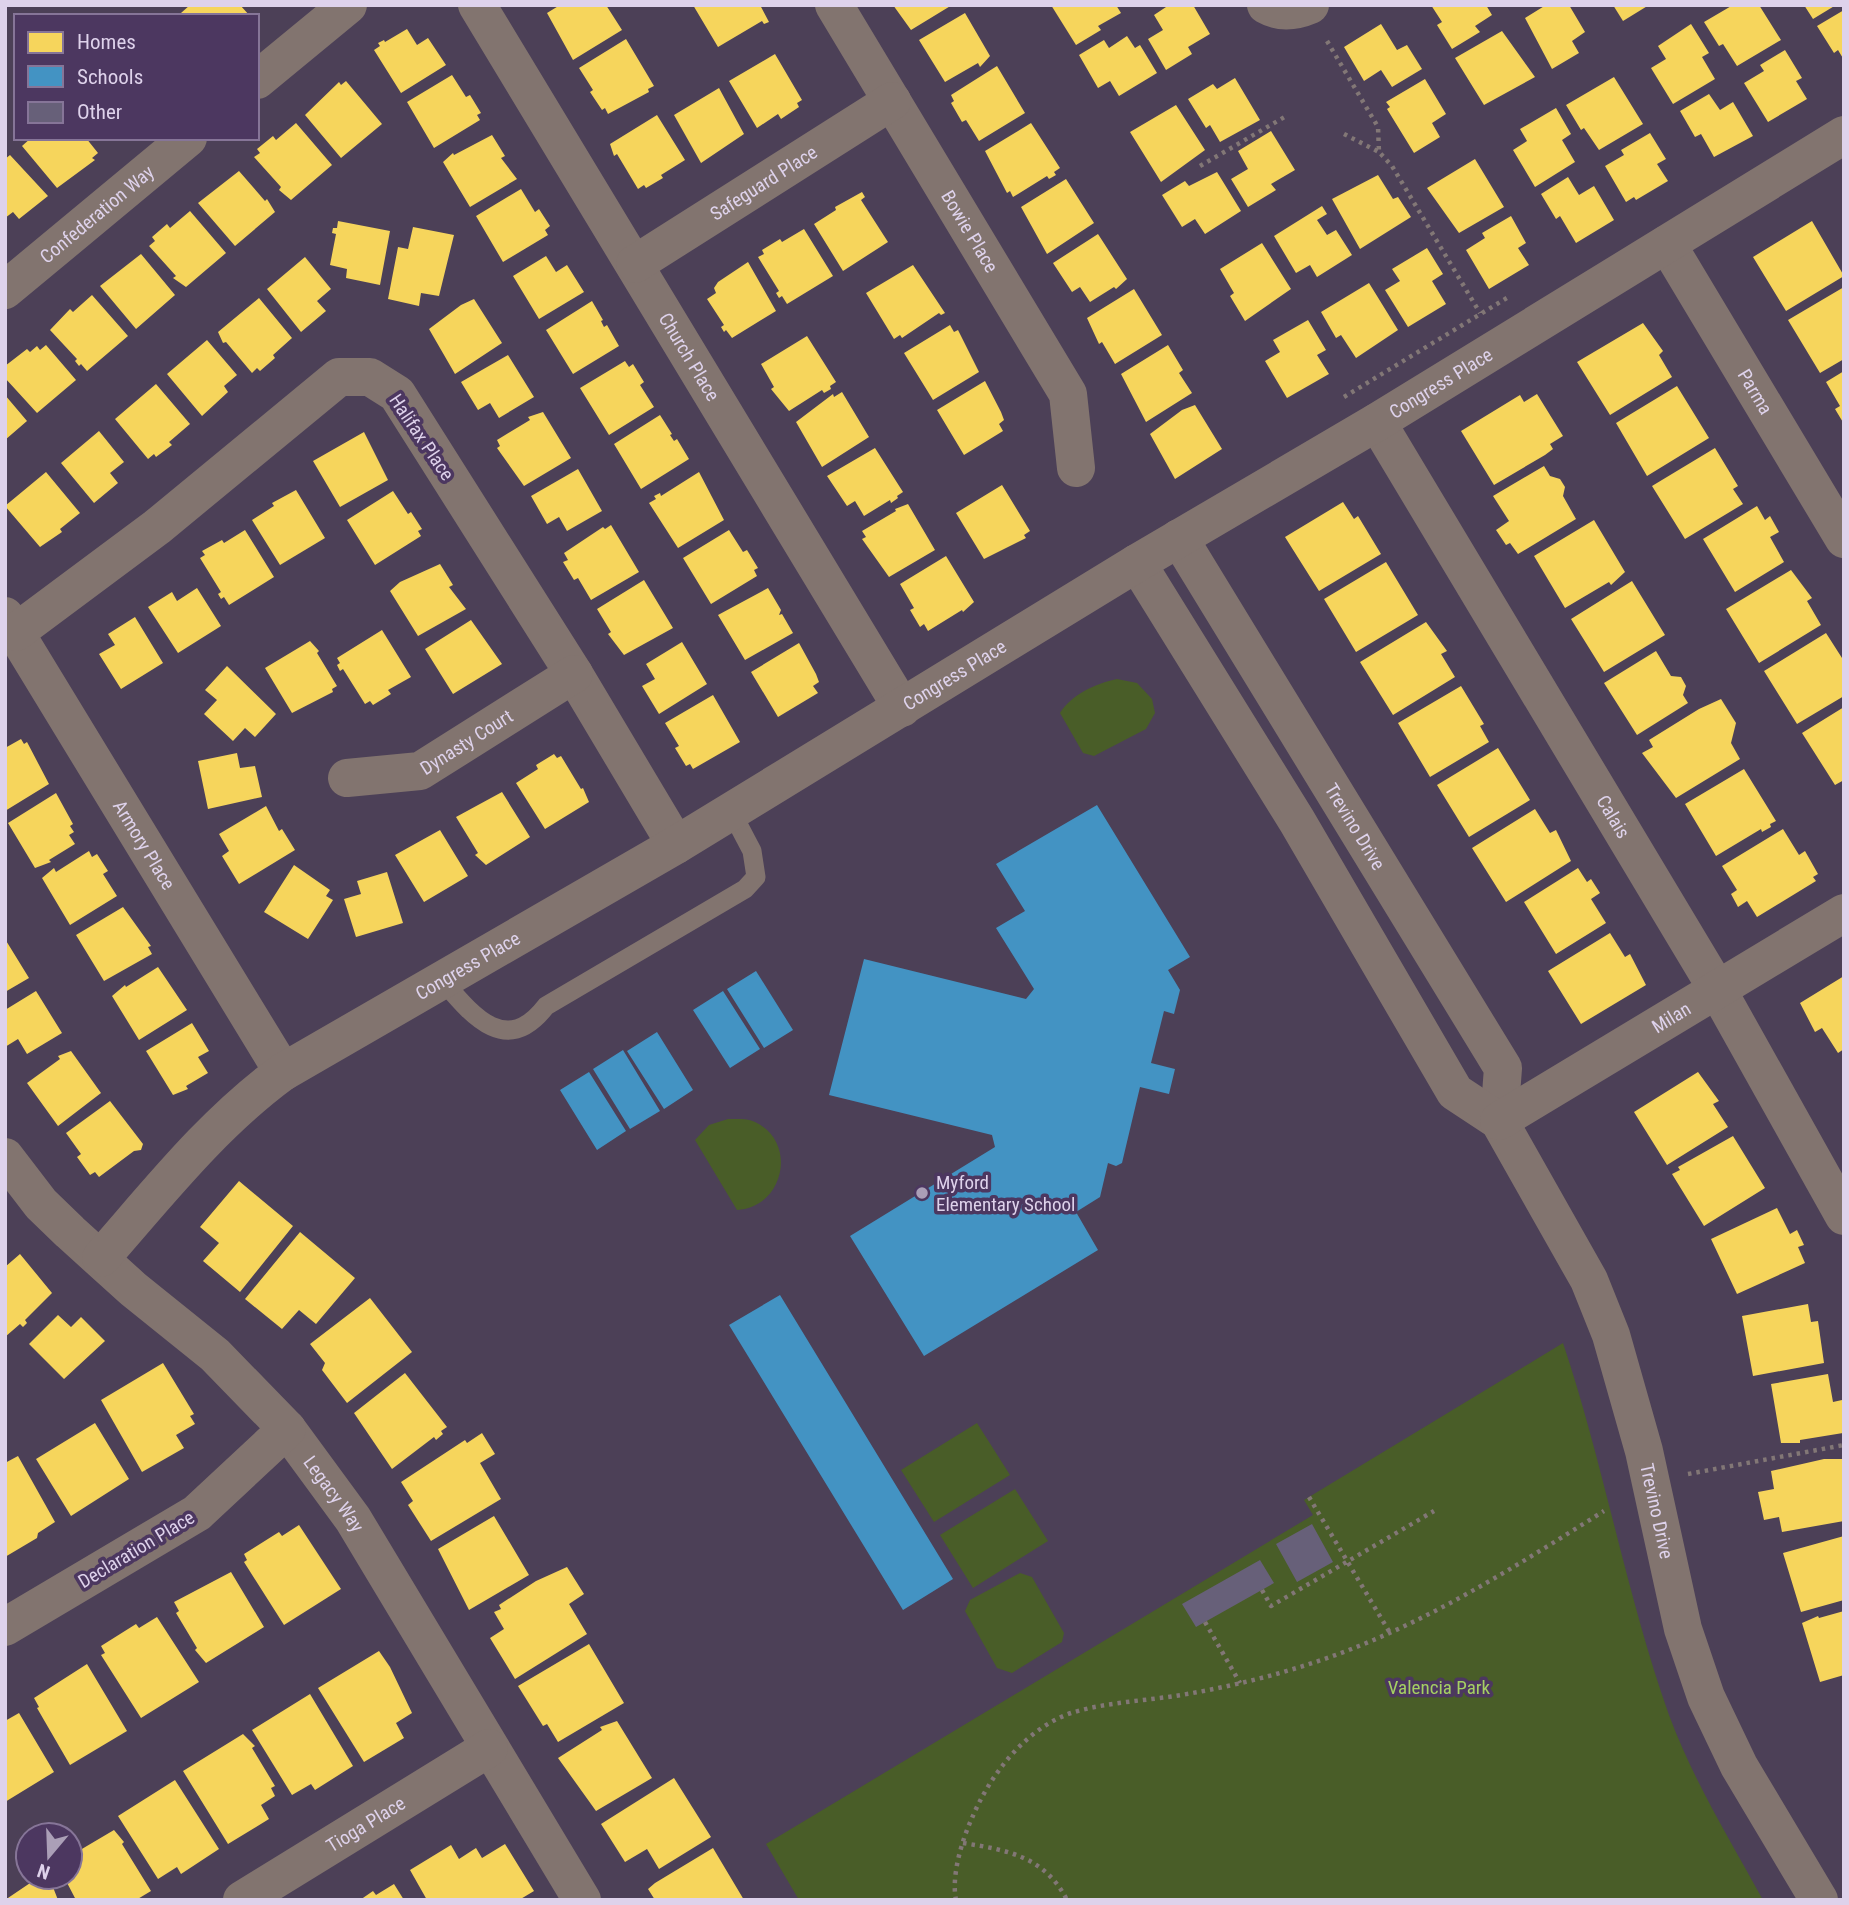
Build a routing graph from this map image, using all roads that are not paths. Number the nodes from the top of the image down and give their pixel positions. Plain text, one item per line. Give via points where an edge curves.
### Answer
1 (348, 5) edge
2 (477, 5) edge
3 (834, 5) edge
4 (259, 78) edge
5 (891, 101) junction
6 (1844, 135) edge
7 (186, 140) edge
8 (1667, 244) junction
9 (635, 264) junction
10 (5, 290) edge
11 (1377, 422) junction
12 (1076, 468) dead end
13 (1179, 538) junction
14 (1844, 539) edge
15 (1137, 563) junction
16 (11, 624) edge
17 (574, 674) junction
18 (902, 708) junction
19 (347, 778) dead end
20 (731, 811) junction
21 (676, 845) junction
22 (1844, 913) edge
23 (442, 980) junction
24 (1717, 989) junction
25 (283, 1072) junction
26 (1499, 1121) junction
27 (5, 1157) edge
28 (1844, 1216) edge
29 (101, 1258) junction
30 (287, 1429) junction
31 (5, 1627) edge
32 (489, 1748) junction
33 (242, 1900) edge
34 (582, 1900) edge
35 (1819, 1900) edge

1 - 4 street
2 - 9 street, Church Place
3 - 5 street, Bowie Place
5 - 9 street, Safeguard Place
5 - 12 street, Bowie Place via 1068,394
6 - 8 street, Congress Place
7 - 10 street, Confederation Way
8 - 11 street, Congress Place
8 - 14 street, Parma
9 - 18 street, Church Place
11 - 13 street, Congress Place
11 - 24 street, Calais
13 - 15 street, Congress Place
13 - 26 street, Trevino Drive via 1503,1068
15 - 18 street, Congress Place
15 - 26 street, Trevino Drive via 1297,821 1455,1091
16 - 17 street, Halifax Place via 157,527 339,377 370,377 397,394
16 - 25 street, Armory Place
17 - 19 street, Dynasty Court via 420,771
17 - 21 street, Halifax Place
18 - 20 street, Congress Place
20 - 21 street, Congress Place
20 - 23 lane via 752,851 756,877 745,889 546,1006 534,1022 517,1030 492,1027 475,1019
21 - 23 street, Congress Place
22 - 24 street, Milan
23 - 25 street, Congress Place
24 - 26 street, Milan
24 - 28 street, Calais
25 - 29 street, Congress Place via 207,1137
26 - 35 street, Trevino Drive via 1589,1280 1611,1335 1644,1451 1683,1629 1706,1697 1739,1766
27 - 29 street, Legacy Way via 41,1204
29 - 30 street, Legacy Way via 215,1355
30 - 31 street, Declaration Place via 197,1513
30 - 32 street, Legacy Way via 353,1519
32 - 33 street, Tioga Place
32 - 34 street, Legacy Way

